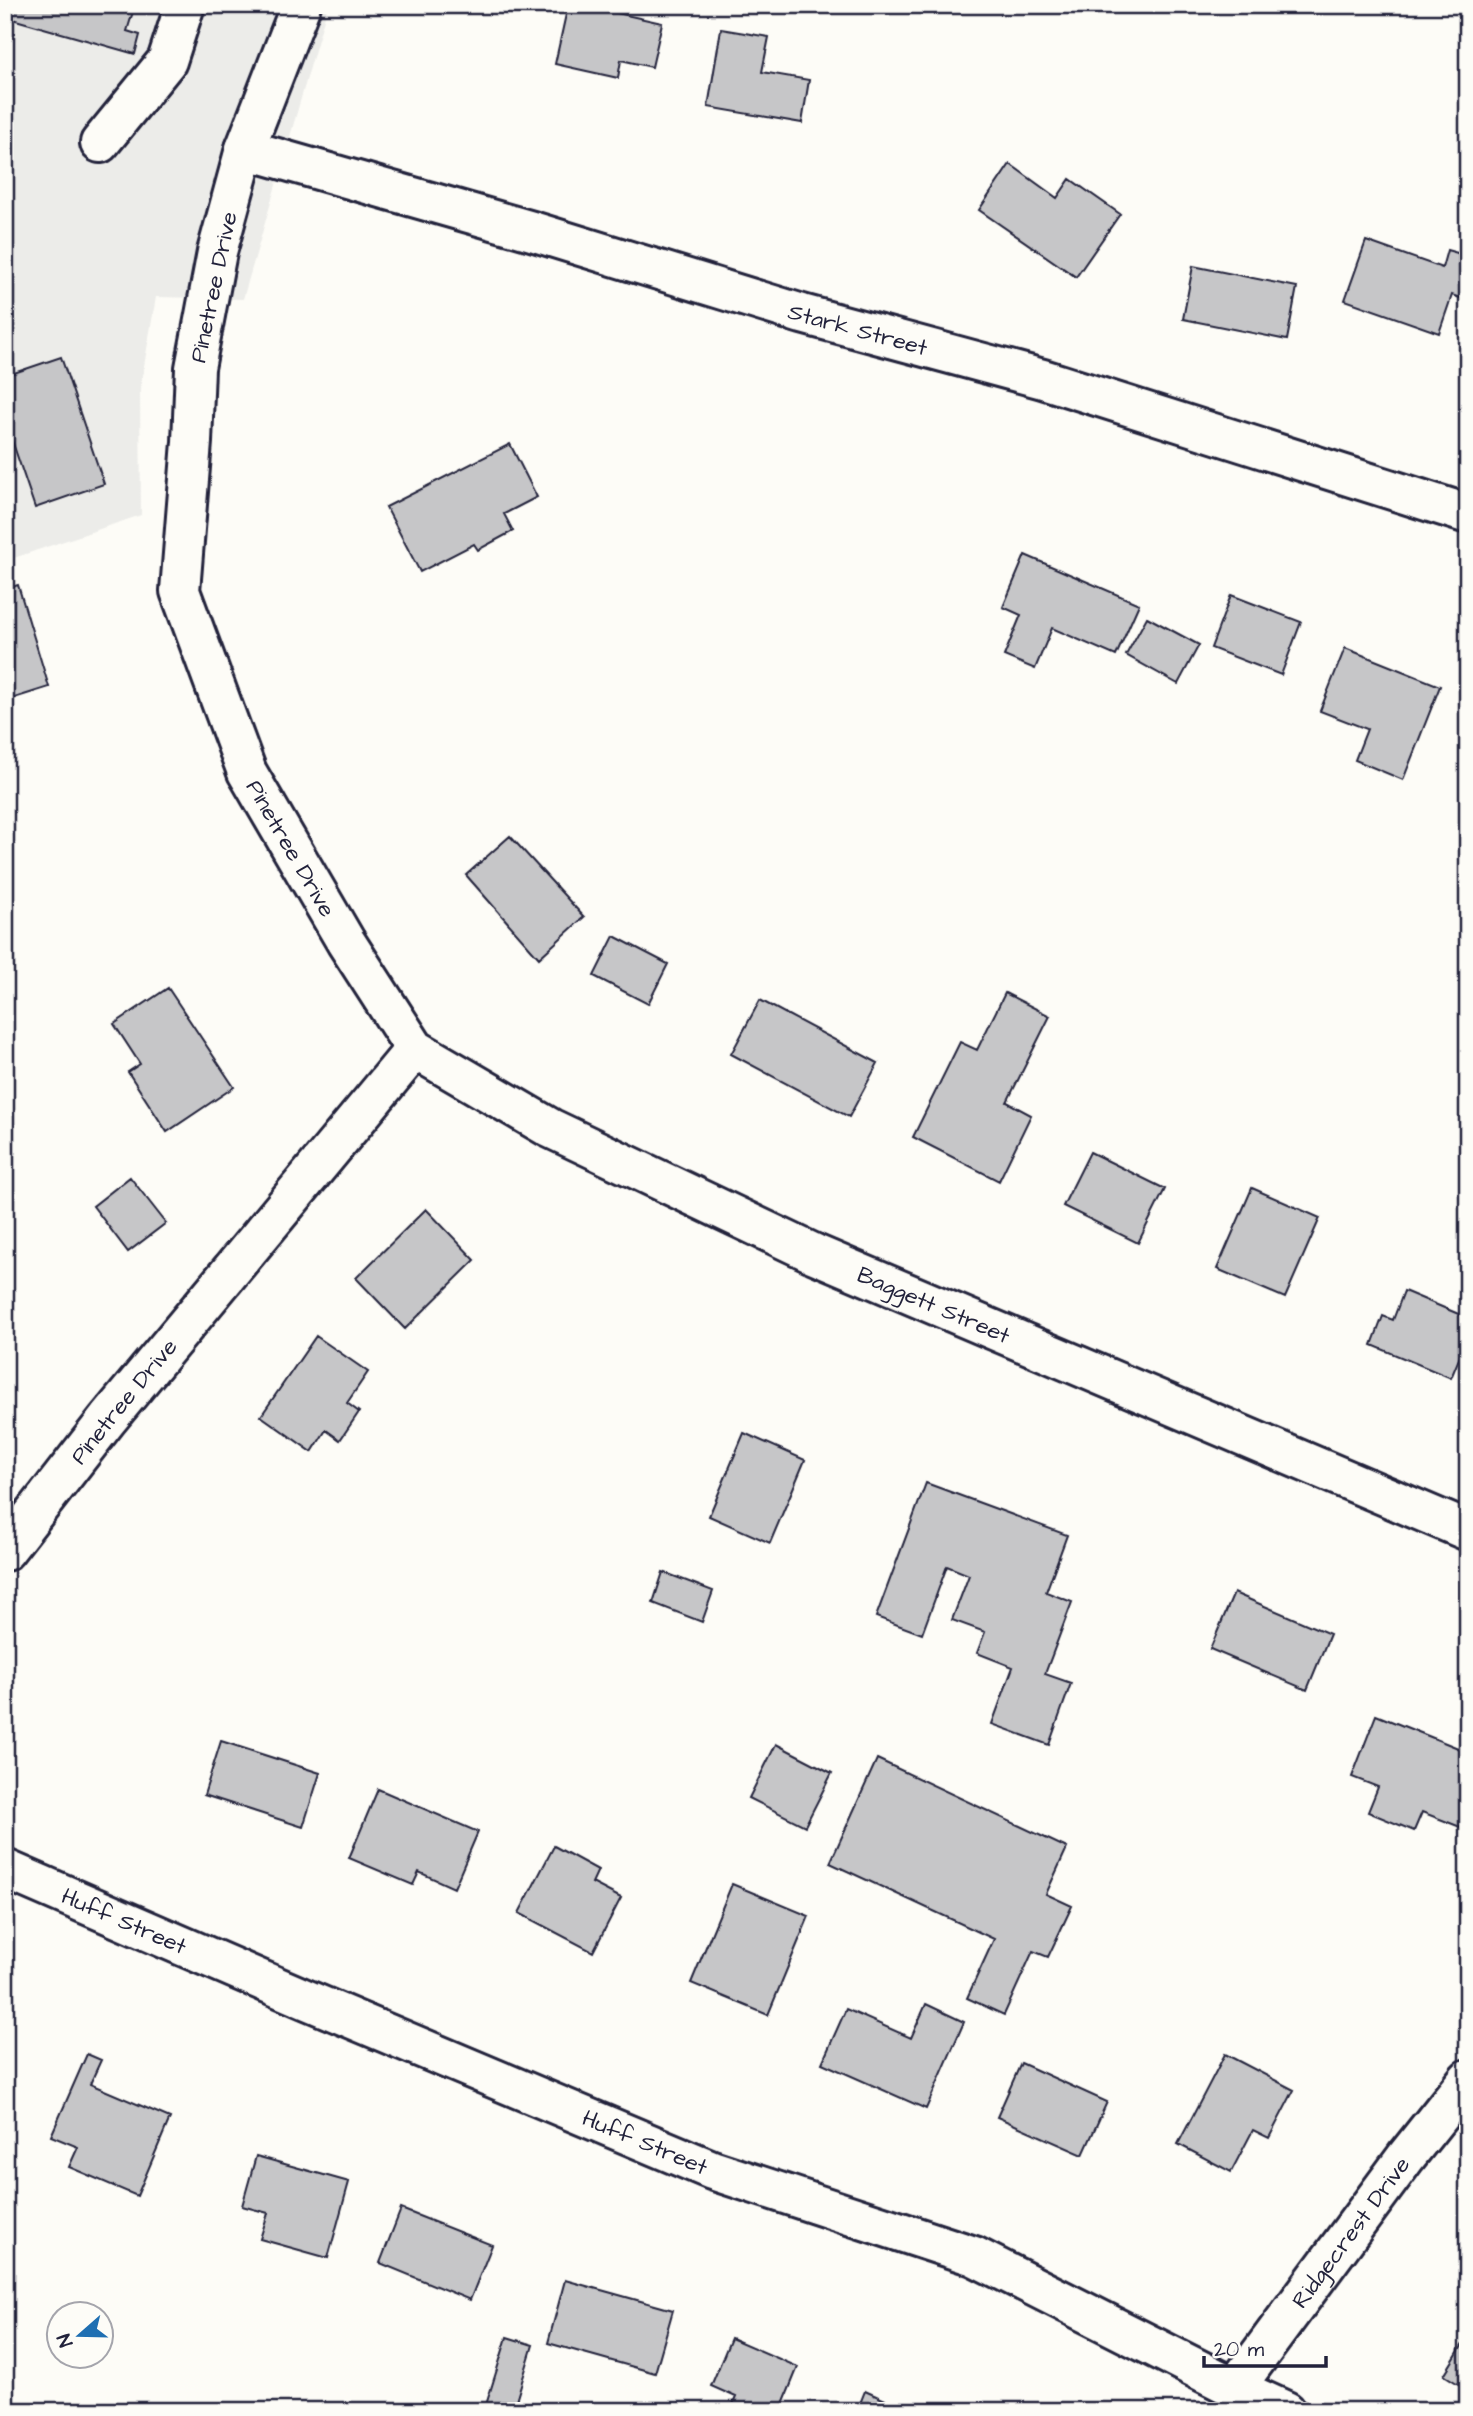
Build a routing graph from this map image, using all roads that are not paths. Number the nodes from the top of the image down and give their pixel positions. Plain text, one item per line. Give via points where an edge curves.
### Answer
1 (184, 5) edge
2 (301, 5) edge
3 (100, 143) dead end
4 (244, 149) junction
5 (1468, 514) edge
6 (415, 1049) junction
7 (1468, 1531) edge
8 (5, 1551) edge
9 (5, 1869) edge
10 (1468, 2079) edge
11 (1235, 2388) junction
12 (1286, 2411) edge

1 - 3 street via 167,61
2 - 4 street, Pinetree Drive
4 - 5 street, Stark Street via 802,314 1043,379
4 - 6 street, Pinetree Drive via 217,251 195,368 180,591 247,772 346,942
6 - 7 street, Baggett Street via 550,1128 815,1254
6 - 8 street, Pinetree Drive via 107,1420
9 - 11 street, Huff Street via 712,2170 974,2256
10 - 11 street, Ridgecrest Drive
11 - 12 street, Huff Street

